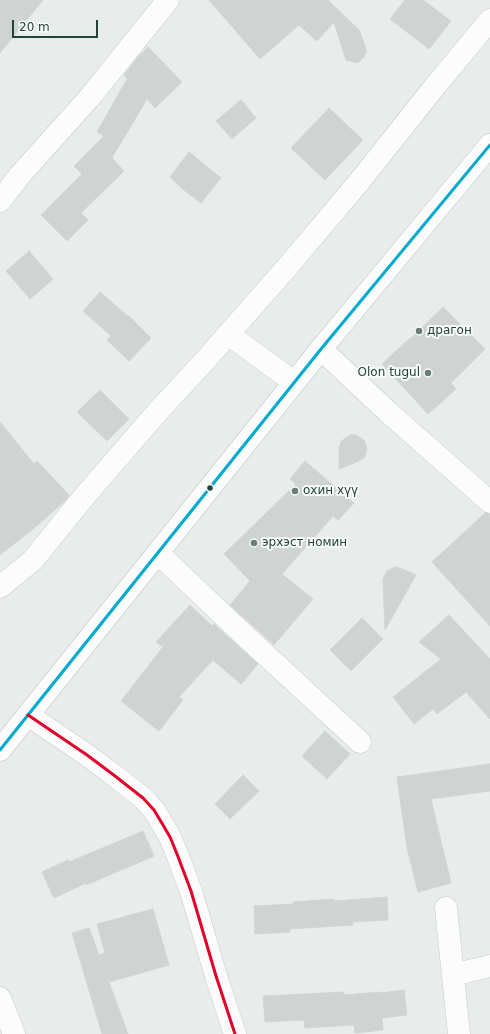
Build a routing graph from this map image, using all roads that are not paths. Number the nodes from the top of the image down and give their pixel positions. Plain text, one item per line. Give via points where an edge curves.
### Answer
1 (168, 0) edge
2 (490, 20) edge
3 (490, 145) edge
4 (0, 201) edge
5 (228, 334) junction
6 (321, 349) junction
7 (294, 382) junction
8 (490, 502) edge
9 (158, 553) junction
10 (0, 587) edge
11 (28, 715) junction
12 (360, 742) dead end
13 (0, 750) edge
14 (446, 908) dead end
15 (490, 966) edge
16 (453, 975) junction
17 (0, 998) edge
18 (14, 1034) edge
19 (235, 1034) edge
20 (459, 1034) edge

1 - 4 street via 90,97
2 - 5 street via 359,182
3 - 6 street
5 - 7 street
5 - 10 street via 139,433 33,560
6 - 7 street
6 - 8 street
7 - 9 street
9 - 11 street
9 - 12 street
11 - 13 street
11 - 19 street via 115,776 154,810 178,854
14 - 16 street
15 - 16 street
16 - 20 street
17 - 18 street

